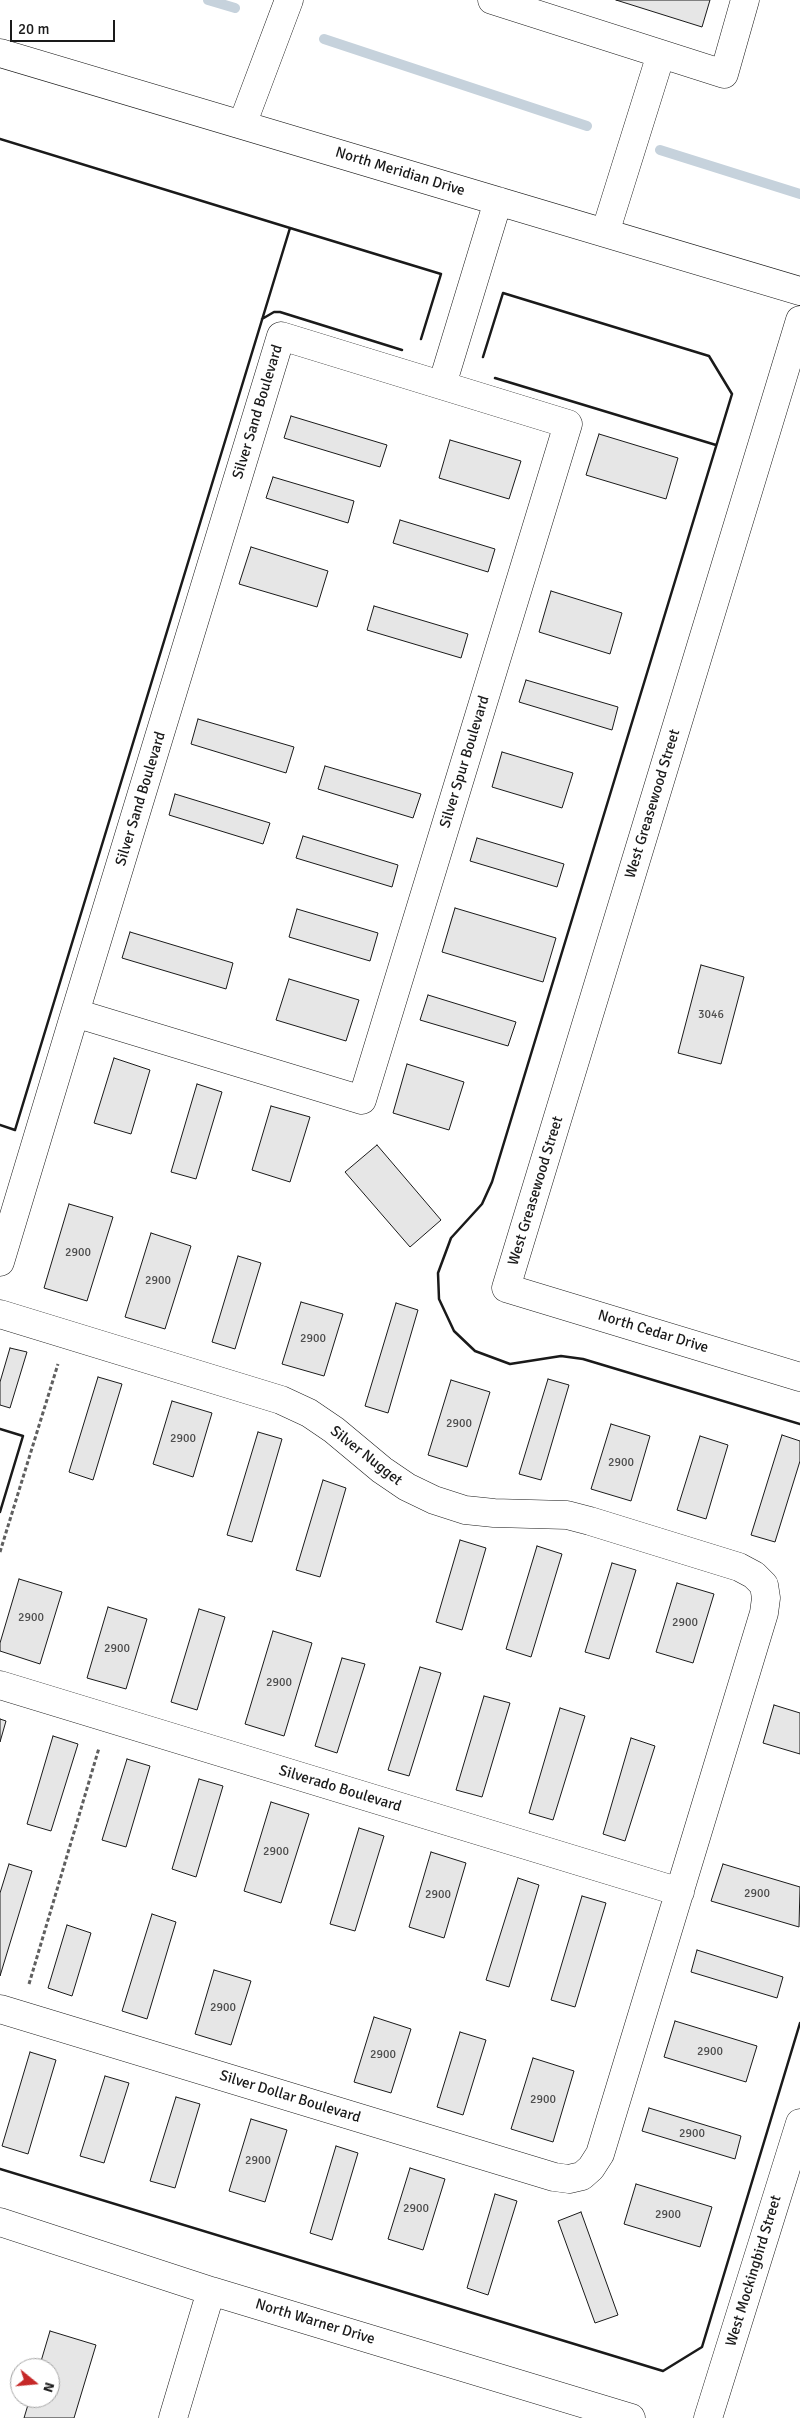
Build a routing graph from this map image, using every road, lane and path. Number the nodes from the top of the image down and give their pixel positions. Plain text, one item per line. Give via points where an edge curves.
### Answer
1 (289, 0) edge
2 (745, 0) edge
3 (509, 2) edge
4 (0, 53) edge
5 (660, 54) junction
6 (242, 125) junction
7 (498, 201) junction
8 (604, 233) junction
9 (800, 291) edge
10 (800, 320) edge
11 (442, 385) junction
12 (76, 1013) junction
13 (0, 1262) edge
14 (506, 1288) joint
15 (0, 1314) edge
16 (66, 1334) junction
17 (800, 1377) edge
18 (0, 1552) edge
19 (0, 1685) edge
20 (108, 1718) junction
21 (680, 1892) junction
22 (10, 2012) edge
23 (800, 2123) edge
24 (0, 2222) edge
25 (211, 2291) junction
26 (173, 2418) edge
27 (631, 2418) edge
28 (708, 2418) edge

1 - 6 street
2 - 5 street via 724,74
3 - 5 street
4 - 6 street, North Meridian Drive
5 - 8 street
6 - 7 street, North Meridian Drive
7 - 8 street, North Meridian Drive
7 - 11 street
8 - 9 street, North Meridian Drive
10 - 14 street, West Greasewood Street
11 - 12 street, Silver Sand Boulevard via 281,336
11 - 12 street, Silver Spur Boulevard via 568,424 362,1100
12 - 13 street, Silver Sand Boulevard
14 - 17 street, North Cedar Drive
15 - 16 street, Silver Nugget
16 - 18 path
16 - 21 street, Silver Nugget via 281,1400 334,1430 407,1487 434,1500 465,1510 494,1514 567,1515 740,1567 754,1575 764,1585 764,1613
19 - 20 street, Silverado Boulevard
20 - 21 street, Silverado Boulevard
20 - 22 path
21 - 22 street, Silver Dollar Boulevard via 600,2154 582,2176 569,2179
23 - 28 street, West Mockingbird Street
24 - 25 street, North Warner Drive
25 - 26 street
25 - 27 street, North Warner Drive

